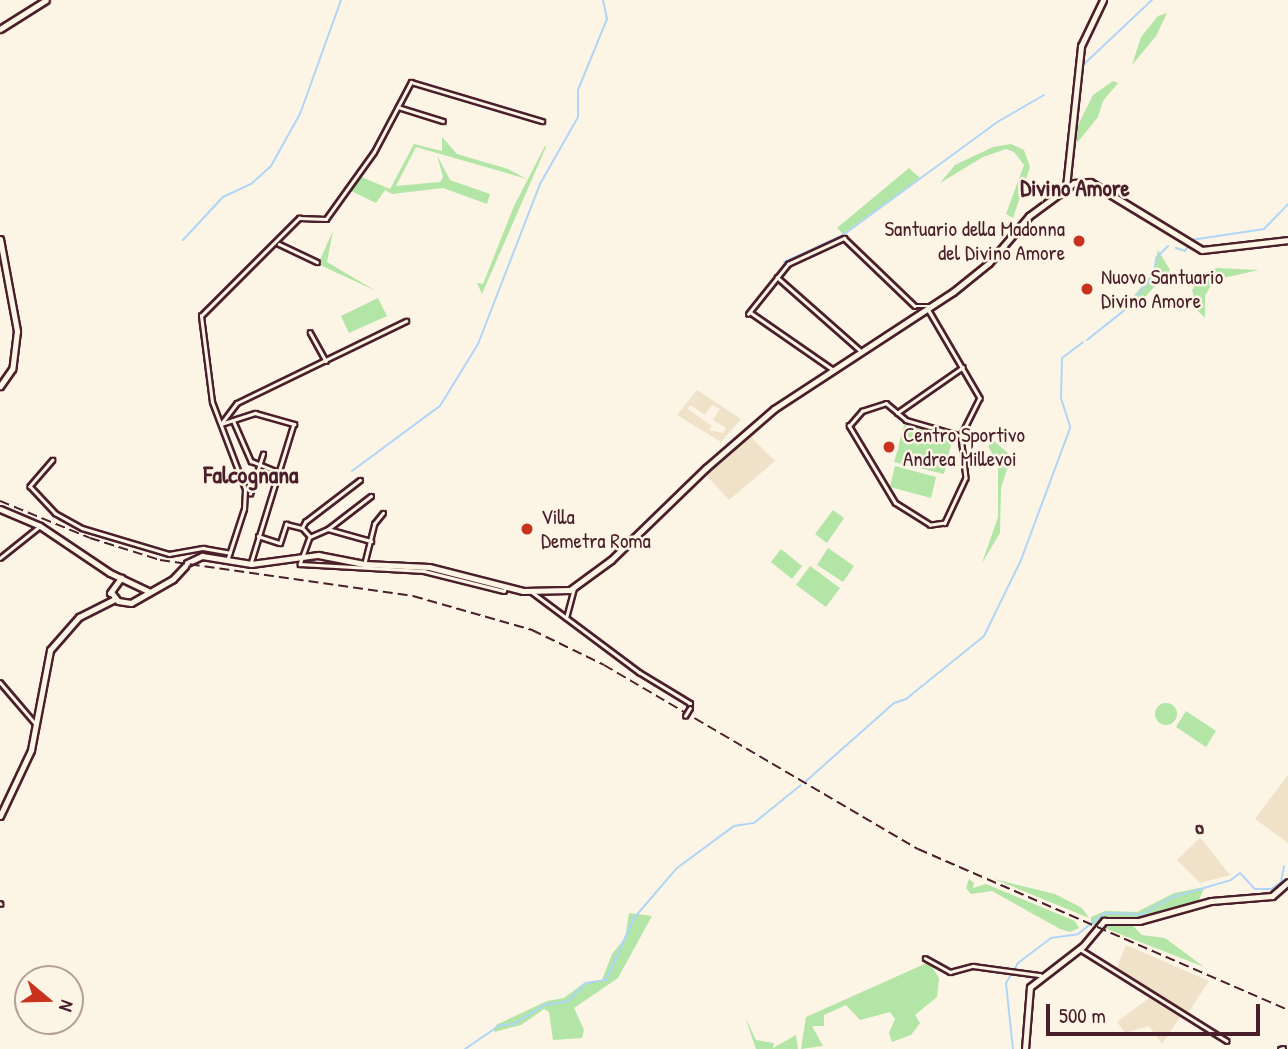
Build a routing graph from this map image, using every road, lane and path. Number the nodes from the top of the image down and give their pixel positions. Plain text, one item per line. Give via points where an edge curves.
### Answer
1 (46, 0) edge
2 (1103, 0) edge
3 (0, 29) edge
4 (397, 107) junction
5 (443, 121) dead end
6 (542, 121) dead end
7 (1066, 187) junction
8 (0, 239) edge
9 (1288, 240) edge
10 (278, 244) junction
11 (317, 262) dead end
12 (776, 277) junction
13 (930, 307) junction
14 (406, 321) dead end
15 (310, 332) dead end
16 (861, 351) junction
17 (326, 361) junction
18 (963, 368) junction
19 (835, 371) junction
20 (0, 386) edge
21 (897, 413) junction
22 (234, 422) junction
23 (222, 424) junction
24 (961, 436) junction
25 (264, 454) dead end
26 (53, 460) dead end
27 (259, 466) junction
28 (278, 472) junction
29 (360, 480) dead end
30 (250, 494) dead end
31 (371, 496) dead end
32 (0, 509) edge
33 (383, 513) dead end
34 (40, 526) junction
35 (302, 528) junction
36 (328, 529) junction
37 (258, 536) junction
38 (310, 537) junction
39 (371, 541) junction
40 (230, 553) junction
41 (301, 557) junction
42 (0, 558) edge
43 (227, 561) junction
44 (365, 561) dead end
45 (251, 564) junction
46 (110, 573) junction
47 (121, 578) junction
48 (115, 582) junction
49 (574, 589) junction
50 (111, 592) junction
51 (139, 592) junction
52 (532, 592) junction
53 (115, 599) junction
54 (104, 601) junction
55 (566, 618) junction
56 (0, 682) edge
57 (685, 716) dead end
58 (37, 725) junction
59 (0, 816) edge
60 (1288, 882) edge
61 (1080, 949) junction
62 (925, 958) dead end
63 (1040, 975) junction
64 (1227, 1041) dead end
65 (1025, 1049) edge

1 - 3 main road
2 - 7 main road via 1081,46
4 - 5 street
4 - 6 street via 414,81
4 - 10 street via 374,152 325,221 301,216
7 - 9 main road via 1090,183 1189,245 1215,251
7 - 13 main road via 1026,220 986,265
8 - 20 main road via 17,334 12,369
10 - 11 street
10 - 23 street via 201,316 212,402
12 - 13 street via 794,260 845,238 913,305
12 - 16 street
12 - 19 street via 749,313
13 - 16 main road
13 - 18 street
14 - 17 street
15 - 17 street
16 - 19 main road
17 - 23 street via 237,403
18 - 21 street
18 - 24 street via 979,403
19 - 49 main road via 774,409
21 - 24 street
21 - 24 street via 887,404 878,404 859,413 849,426 895,503 930,525 946,522 966,480
22 - 23 street
22 - 27 street via 248,457
22 - 28 street via 254,413 294,424
23 - 40 street via 245,495
25 - 27 street
26 - 40 street via 29,485 53,512 70,522 113,540 169,554 203,548
27 - 28 street
27 - 30 street
28 - 37 street
29 - 35 street via 313,513
31 - 36 street
32 - 34 main road
33 - 39 street
34 - 42 street
34 - 46 main road
35 - 37 street via 286,524 280,543
35 - 38 street
36 - 38 street
36 - 39 street
37 - 45 street
38 - 41 street
39 - 44 street
40 - 43 street
41 - 45 main road
41 - 52 main road via 429,567
43 - 45 main road
43 - 51 main road via 202,556 186,564 173,579
46 - 47 main road
46 - 48 main road
47 - 48 main road
47 - 51 main road
48 - 50 main road
49 - 52 main road
49 - 55 street
50 - 53 main road
50 - 54 main road
51 - 53 main road via 130,603
52 - 55 street
53 - 54 main road
54 - 58 main road via 71,624 50,650
55 - 57 street, bridge via 690,703
56 - 58 street
58 - 59 main road via 27,760
60 - 61 main road via 1272,896 1200,903 1137,922 1108,919
61 - 63 main road
61 - 64 street
62 - 63 street via 950,972 974,966
63 - 65 main road via 1027,995

